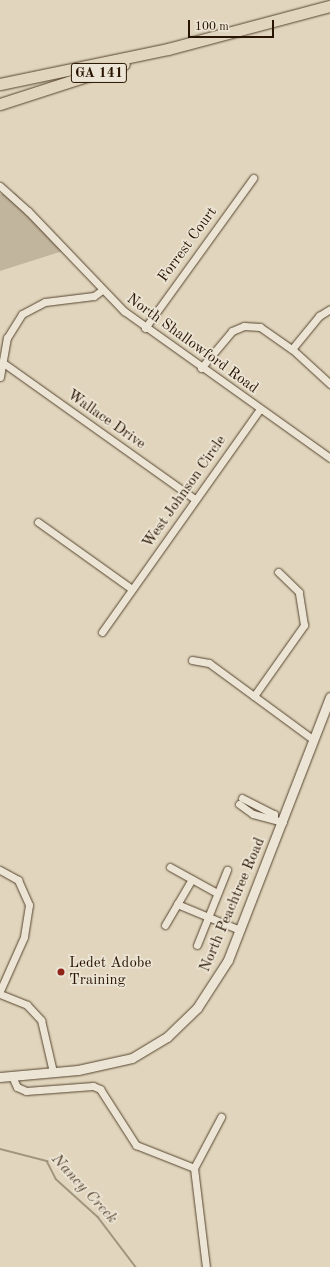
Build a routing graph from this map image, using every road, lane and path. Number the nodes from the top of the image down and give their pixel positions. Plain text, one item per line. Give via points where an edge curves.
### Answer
1 (330, 6) edge
2 (168, 49) junction
3 (0, 84) edge
4 (0, 104) edge
5 (253, 178) dead end
6 (0, 186) edge
7 (102, 290) junction
8 (330, 309) edge
9 (145, 328) junction
10 (292, 349) junction
11 (2, 362) junction
12 (201, 368) junction
13 (0, 377) edge
14 (330, 384) edge
15 (260, 409) junction
16 (330, 458) edge
17 (195, 499) junction
18 (38, 522) dead end
19 (278, 572) dead end
20 (132, 589) junction
21 (102, 632) dead end
22 (192, 660) dead end
23 (254, 696) junction
24 (330, 697) edge
25 (314, 740) junction
26 (279, 820) junction
27 (170, 867) dead end
28 (0, 870) edge
29 (227, 870) dead end
30 (192, 879) junction
31 (217, 893) junction
32 (177, 904) junction
33 (208, 917) junction
34 (165, 925) dead end
35 (240, 930) junction
36 (197, 945) dead end
37 (0, 992) edge
38 (52, 1072) junction
39 (12, 1076) junction
40 (0, 1077) edge
41 (221, 1117) dead end
42 (194, 1168) junction
43 (206, 1267) edge

1 - 2 highway, GA 141
2 - 3 highway, GA 141
2 - 4 highway, GA 141
5 - 9 street, Forrest Court
6 - 7 street, North Shallowford Road via 28,211
7 - 9 street, North Shallowford Road
7 - 11 street via 94,296 45,302 22,314 11,327
8 - 10 street via 319,316
9 - 12 street, North Shallowford Road
10 - 12 street via 260,327 244,326 219,343
10 - 14 street
11 - 13 street
11 - 17 street, Wallace Drive
12 - 15 street, North Shallowford Road
15 - 16 street, North Shallowford Road
15 - 17 street, West Johnson Circle
17 - 20 street, West Johnson Circle
18 - 20 street
19 - 23 street via 299,592 304,625
20 - 21 street, West Johnson Circle
22 - 23 street via 209,663
23 - 25 street
24 - 25 street, North Peachtree Road
25 - 26 street, North Peachtree Road
26 - 26 street via 253,814 240,801 274,814
26 - 35 street, North Peachtree Road
27 - 30 street
28 - 37 street via 18,880 30,905 24,937
29 - 31 street
30 - 31 street
30 - 32 street
31 - 33 street
32 - 33 street
32 - 34 street
33 - 35 street
33 - 36 street
35 - 38 street, North Peachtree Road via 213,988 167,1037 132,1058 105,1066
37 - 38 street via 27,1005 41,1020
38 - 39 street, North Peachtree Road
39 - 40 street, North Peachtree Road
39 - 42 street via 17,1087 26,1091 93,1086 100,1089 136,1146
41 - 42 street
42 - 43 street

